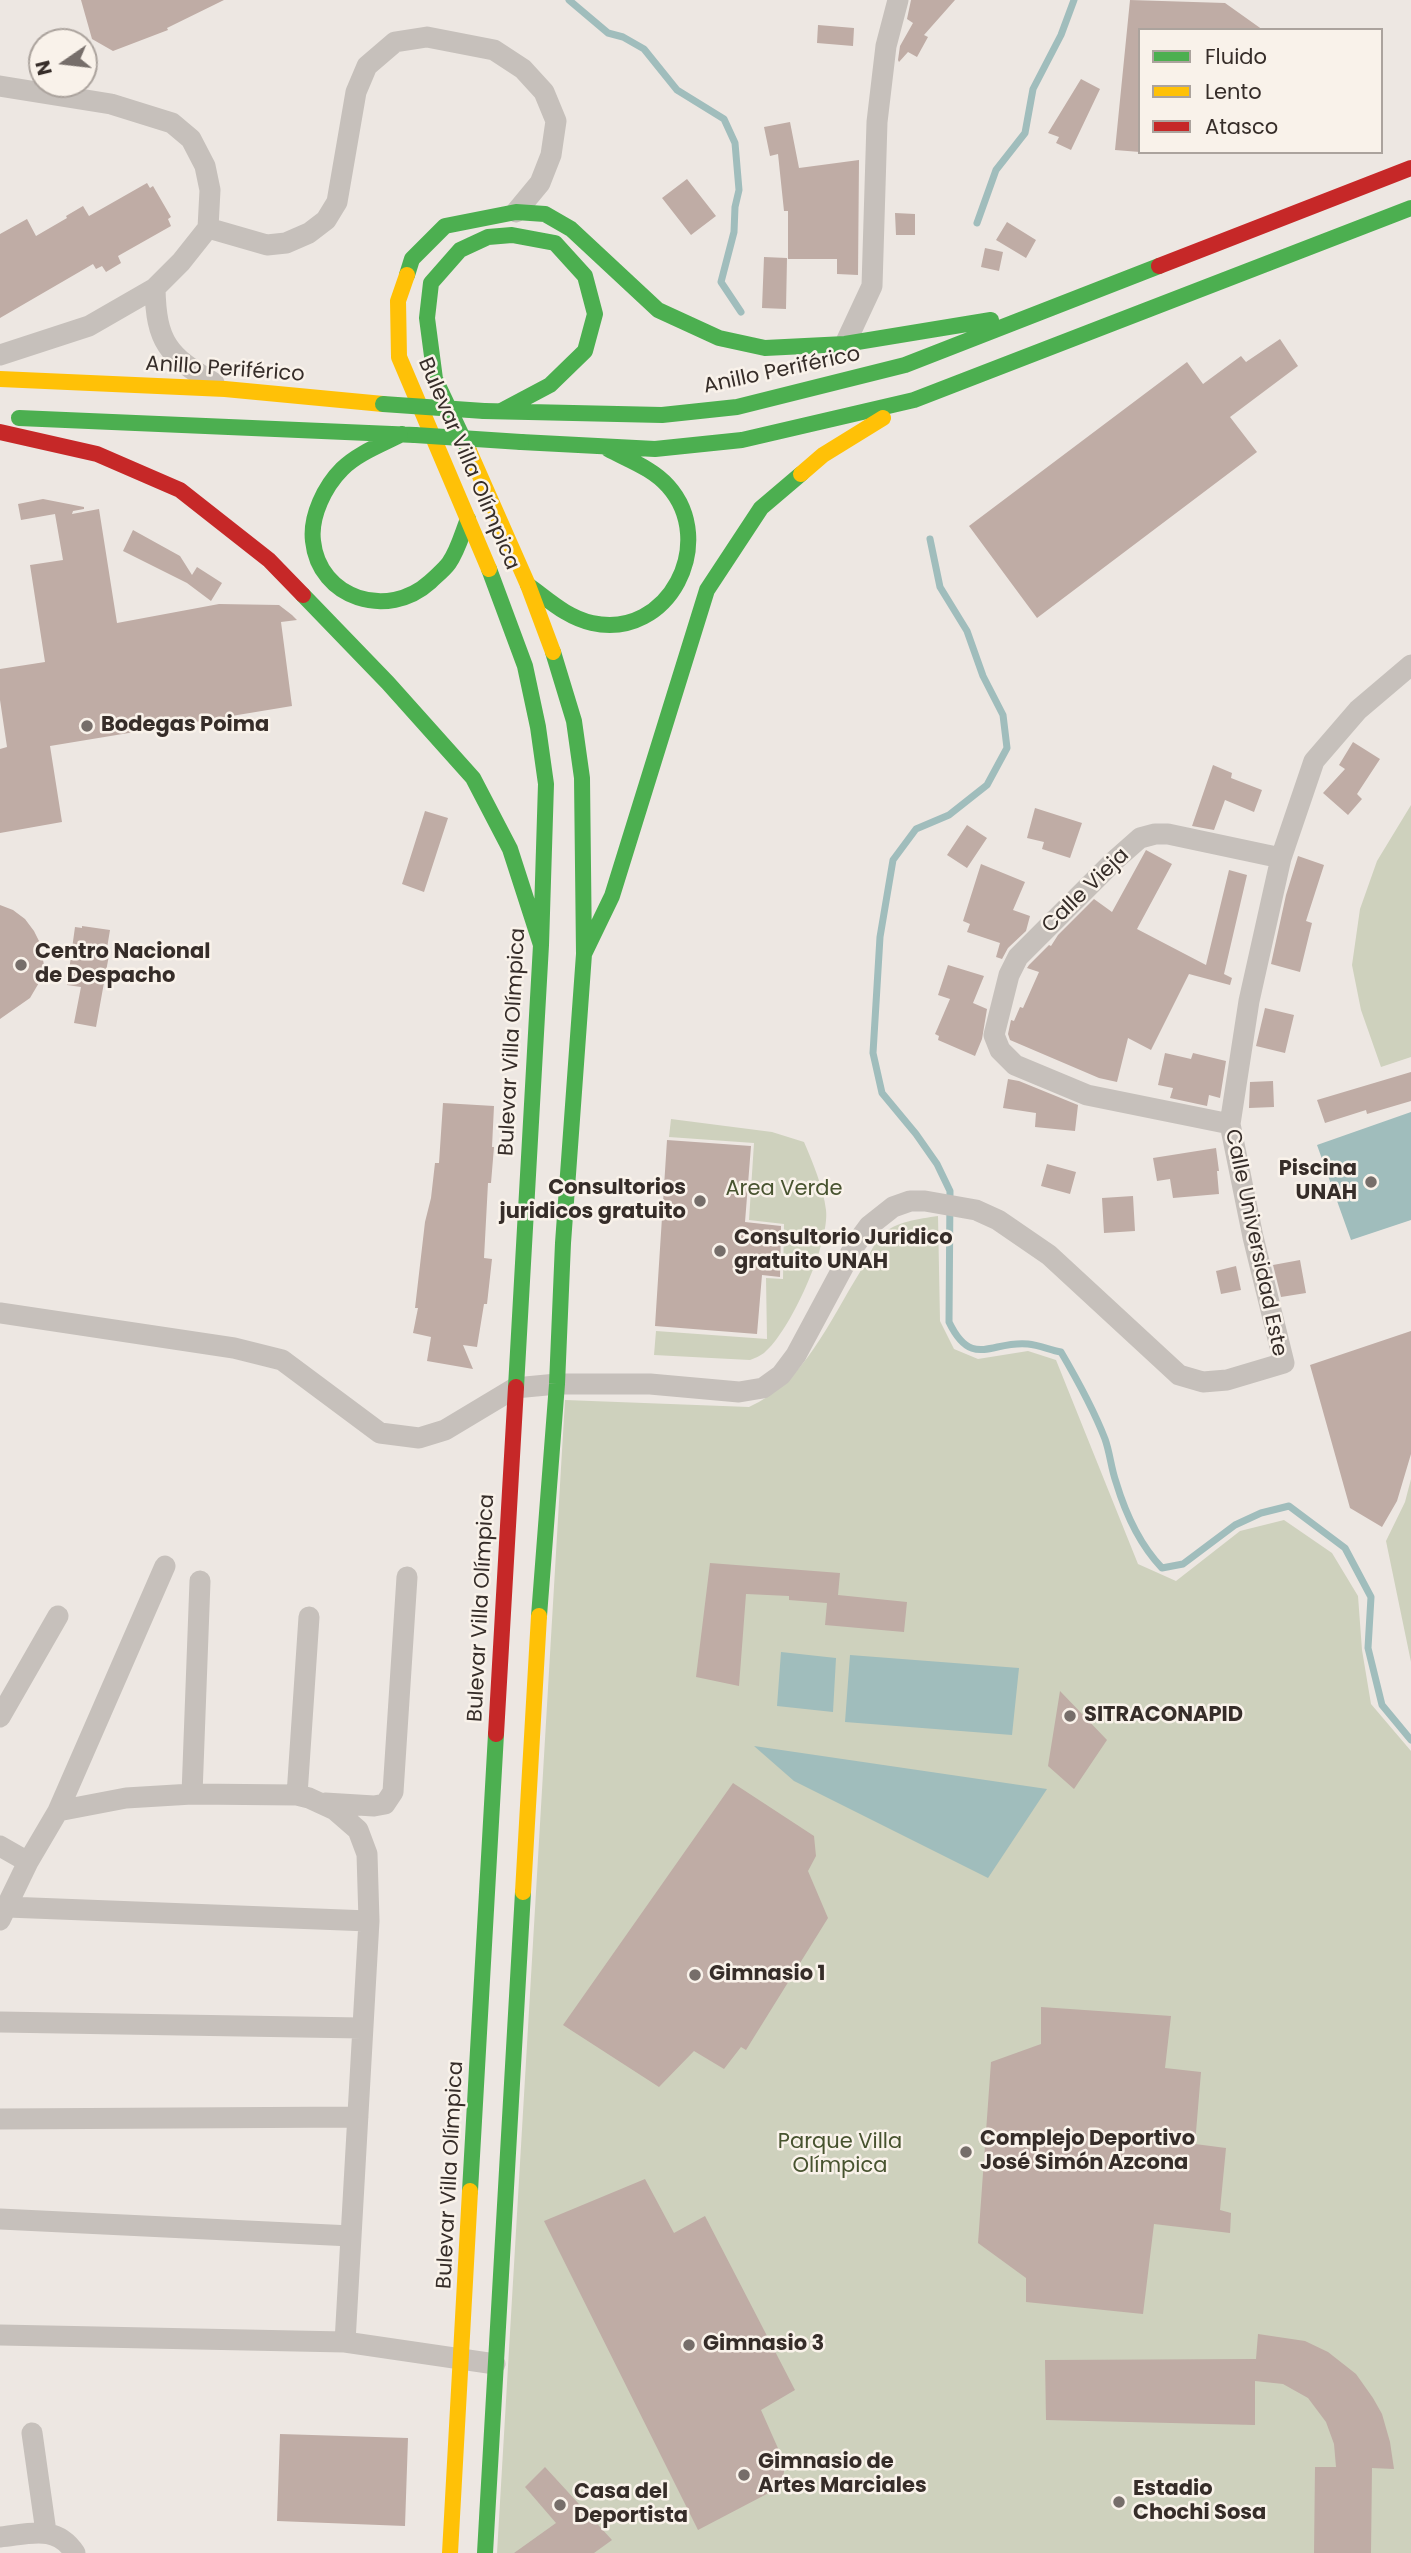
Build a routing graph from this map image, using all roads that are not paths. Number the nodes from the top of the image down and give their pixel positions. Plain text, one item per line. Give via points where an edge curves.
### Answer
1 (898, 0) edge
2 (0, 86) edge
3 (1411, 168) edge
4 (1411, 208) edge
5 (516, 212) junction
6 (208, 228) junction
7 (155, 288) junction
8 (1049, 310) junction
9 (845, 344) junction
10 (0, 355) edge
11 (0, 379) edge
12 (225, 389) junction
13 (914, 400) junction
14 (501, 411) junction
15 (0, 418) edge
16 (0, 432) edge
17 (408, 435) junction
18 (606, 448) junction
19 (468, 519) junction
20 (528, 585) junction
21 (1411, 665) edge
22 (1281, 858) junction
23 (541, 945) junction
24 (584, 954) junction
25 (1230, 1124) junction
26 (0, 1313) edge
27 (556, 1384) junction
28 (514, 1388) junction
29 (165, 1566) dead end
30 (408, 1577) dead end
31 (200, 1581) dead end
32 (58, 1616) dead end
33 (309, 1617) dead end
34 (0, 1717) edge
35 (192, 1794) junction
36 (297, 1795) junction
37 (319, 1802) junction
38 (58, 1811) junction
39 (0, 1846) edge
40 (28, 1862) junction
41 (4, 1913) edge
42 (369, 1920) junction
43 (0, 2022) edge
44 (361, 2028) junction
45 (358, 2117) junction
46 (0, 2119) edge
47 (0, 2219) edge
48 (351, 2236) junction
49 (0, 2335) edge
50 (345, 2342) junction
51 (462, 2360) junction
52 (495, 2364) junction
53 (32, 2433) dead end
54 (46, 2532) junction
55 (0, 2537) edge
56 (75, 2553) edge
57 (450, 2553) edge
58 (485, 2553) edge

1 - 9 street via 886,46 877,122 872,286
2 - 6 street via 111,104 172,123 191,139 205,166 210,191
3 - 8 main road, Anillo Periférico
4 - 13 main road
5 - 6 street via 540,183 551,155 556,121 544,92 523,69 494,50 427,37 395,42 367,66 356,92 337,202 326,220 286,243 267,245
5 - 9 main road, Bulevar Villa Olímpica via 545,214 571,229 658,310 719,338 765,348
5 - 19 main road, Bulevar Villa Olímpica via 445,226 412,259 398,301 399,356
6 - 7 street
7 - 10 street via 89,326
7 - 12 street via 156,318 166,345 187,367
8 - 9 main road, Bulevar Villa Olímpica
8 - 14 main road, Anillo Periférico via 905,365 737,407 662,415
11 - 12 main road, Anillo Periférico
12 - 14 main road, Anillo Periférico, bridge
13 - 18 main road via 742,440 655,449
13 - 24 main road via 823,455 761,508 707,590 612,896
14 - 20 main road, Bulevar Villa Olímpica via 550,385 585,351 594,314 585,276 555,243 512,234 488,237 460,250 431,283 427,318 435,379
15 - 17 main road
16 - 23 main road via 96,454 180,490 269,560 473,778 510,849
17 - 18 main road, bridge
17 - 19 main road via 345,466 324,491 312,520 314,550 324,573 344,593 373,603 403,601 426,588 447,566
18 - 20 main road via 663,481 678,500 689,529 688,559 677,588 653,613 624,624 596,623 567,614
19 - 23 main road, Bulevar Villa Olímpica via 525,666 538,727 546,784
20 - 24 main road, Bulevar Villa Olímpica via 574,721 582,778
21 - 22 street, Calle Universidad Este via 1358,710 1314,761
22 - 25 street, Calle Universidad Este via 1249,1001
22 - 25 street, Calle Vieja via 1168,834 1140,838 1018,957 994,1035 1000,1050 1015,1065 1087,1095
23 - 28 main road, Bulevar Villa Olímpica
24 - 27 main road, Bulevar Villa Olímpica
25 - 27 street, Calle Universidad Este via 1284,1363 1227,1380 1203,1382 1179,1375 1049,1255 998,1220 976,1210 910,1201 893,1207 869,1226 796,1355 764,1388 739,1392 650,1384
26 - 28 street via 234,1348 282,1360 380,1433 394,1436 419,1438 445,1430
27 - 28 street, Calle Universidad Este
27 - 52 main road, Bulevar Villa Olímpica via 535,1664
28 - 51 main road, Bulevar Villa Olímpica
29 - 38 street
30 - 37 street via 393,1792 385,1804 374,1807
31 - 35 street
32 - 34 street
33 - 36 street
35 - 36 street
35 - 38 street via 126,1798
36 - 37 street
37 - 42 street via 358,1829 367,1854
38 - 40 street
39 - 40 street
40 - 41 street
41 - 42 street
42 - 44 street
43 - 44 street
44 - 45 street
45 - 46 street
45 - 48 street
47 - 48 street
48 - 50 street
49 - 50 street
50 - 51 street
51 - 52 street
51 - 57 main road, Bulevar Villa Olímpica
52 - 58 main road, Bulevar Villa Olímpica
53 - 54 street
54 - 55 street
54 - 56 street via 68,2542

